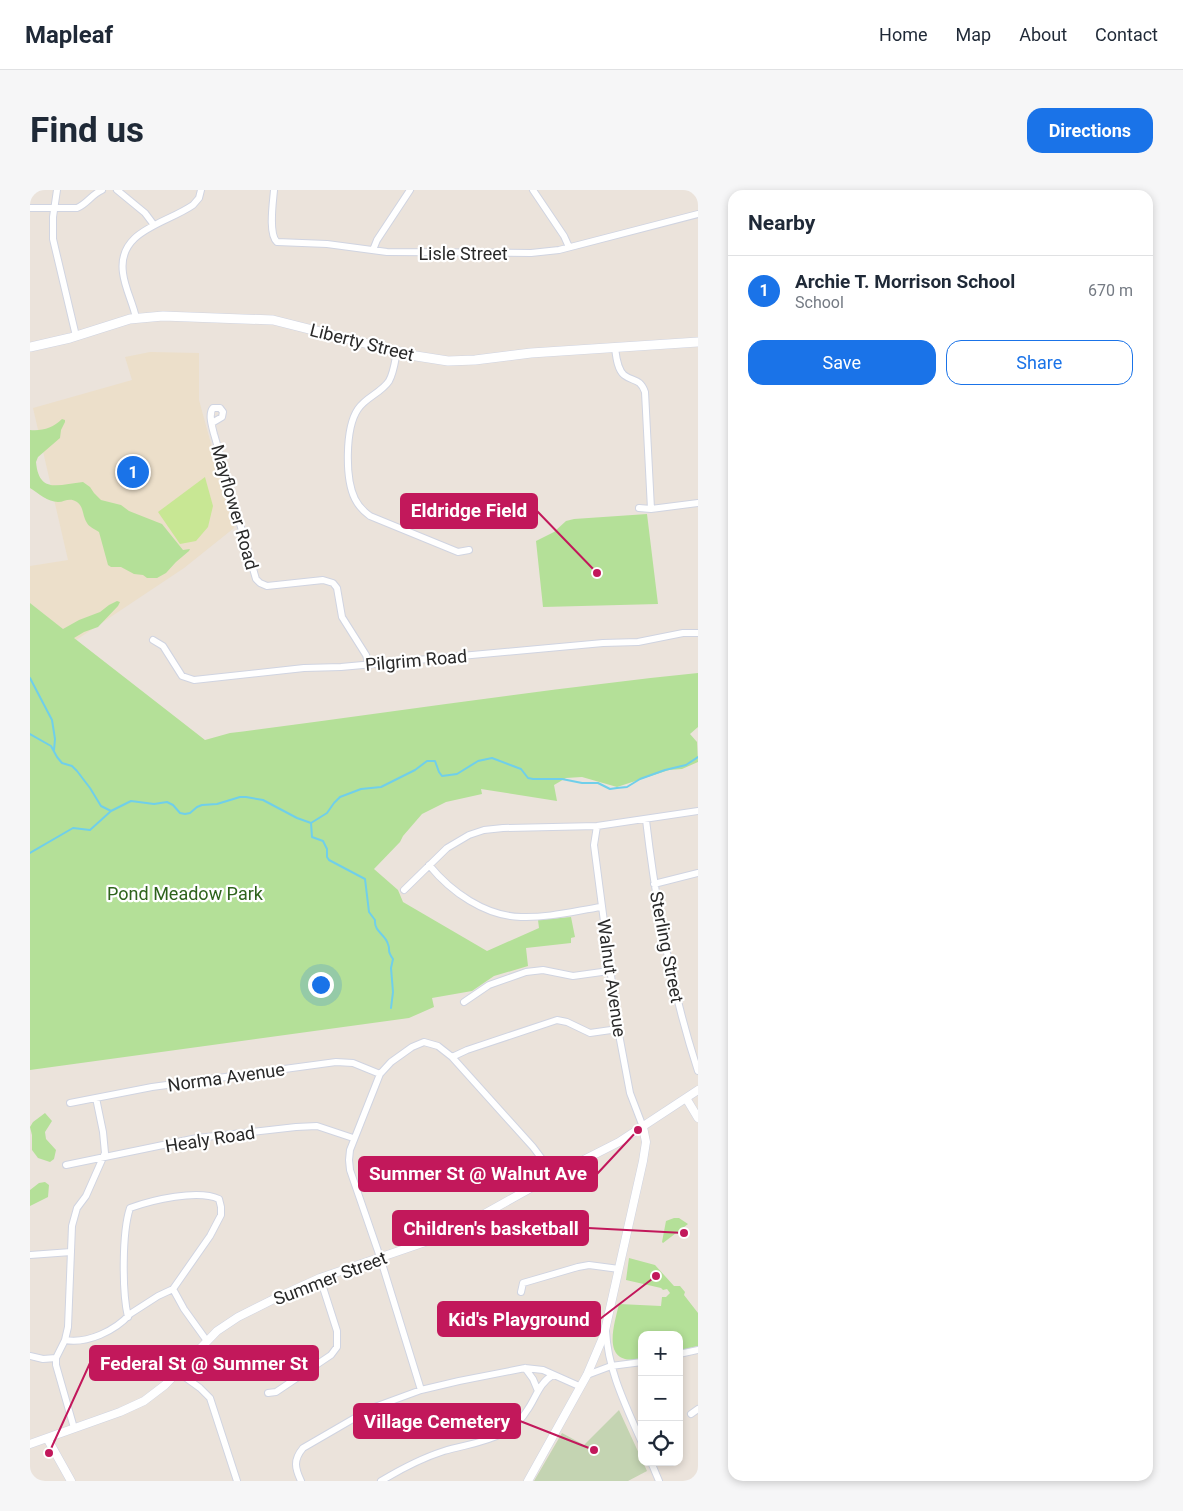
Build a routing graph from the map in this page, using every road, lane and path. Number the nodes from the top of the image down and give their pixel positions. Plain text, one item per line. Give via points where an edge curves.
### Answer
1 (57, 190) edge
2 (102, 190) edge
3 (117, 190) edge
4 (202, 190) edge
5 (274, 190) edge
6 (410, 190) edge
7 (533, 190) edge
8 (30, 208) edge
9 (54, 208) junction
10 (698, 214) edge
11 (154, 226) junction
12 (569, 247) junction
13 (373, 250) junction
14 (136, 318) junction
15 (76, 336) junction
16 (698, 342) edge
17 (30, 346) edge
18 (615, 348) junction
19 (398, 351) junction
20 (212, 423) junction
21 (698, 503) edge
22 (639, 508) dead end
23 (651, 509) junction
24 (470, 550) dead end
25 (698, 633) edge
26 (153, 640) dead end
27 (369, 665) junction
28 (698, 811) edge
29 (646, 820) junction
30 (597, 826) junction
31 (429, 865) junction
32 (698, 873) edge
33 (654, 884) junction
34 (404, 890) dead end
35 (601, 907) junction
36 (610, 971) junction
37 (464, 1002) dead end
38 (618, 1028) junction
39 (452, 1057) junction
40 (698, 1071) edge
41 (380, 1074) junction
42 (698, 1090) edge
43 (96, 1098) junction
44 (686, 1098) junction
45 (70, 1103) dead end
46 (698, 1118) edge
47 (643, 1127) junction
48 (354, 1138) junction
49 (102, 1158) junction
50 (66, 1165) dead end
51 (554, 1175) junction
52 (71, 1252) junction
53 (30, 1255) edge
54 (380, 1257) junction
55 (619, 1269) junction
56 (320, 1278) junction
57 (173, 1289) junction
58 (521, 1292) dead end
59 (128, 1317) junction
60 (606, 1328) junction
61 (65, 1340) junction
62 (207, 1341) junction
63 (698, 1350) edge
64 (683, 1353) edge
65 (30, 1356) edge
66 (56, 1358) junction
67 (638, 1363) edge
68 (611, 1366) junction
69 (525, 1368) junction
70 (178, 1372) junction
71 (553, 1375) junction
72 (587, 1375) junction
73 (579, 1386) junction
74 (421, 1390) junction
75 (538, 1391) junction
76 (268, 1393) dead end
77 (698, 1409) edge
78 (691, 1414) dead end
79 (74, 1428) junction
80 (638, 1433) edge
81 (47, 1438) junction
82 (30, 1444) edge
83 (652, 1466) edge
84 (71, 1481) edge
85 (237, 1481) edge
86 (301, 1481) edge
87 (381, 1481) edge
88 (528, 1481) edge
89 (659, 1481) edge

1 - 9 street
2 - 9 street via 80,207
3 - 11 street via 147,215
4 - 11 street via 193,205
5 - 13 street, Lisle Street via 272,236 278,242
6 - 13 street
7 - 12 street
8 - 9 street
9 - 15 street via 54,244
10 - 12 street, Lisle Street
11 - 14 street via 135,237 123,262 124,278
12 - 13 street, Lisle Street via 520,253
14 - 15 main road, Liberty Street
14 - 19 main road, Liberty Street via 273,320
15 - 17 main road, Liberty Street
16 - 18 main road, Liberty Street
18 - 19 main road, Liberty Street via 459,361
18 - 23 street via 621,372 638,382 646,392
19 - 24 street via 389,380 362,404 351,426 349,466 354,497 370,516 458,552
20 - 20 street, Mayflower Road via 211,410 220,408 223,412 221,418
20 - 27 street, Mayflower Road via 257,581 267,586 323,580 333,583 342,617 365,652
21 - 23 street
22 - 23 street
25 - 27 street, Pilgrim Road via 638,642
26 - 27 street, Pilgrim Road via 163,646 180,674 191,680
28 - 29 street
29 - 30 street
29 - 33 street, Sterling Street
30 - 31 street via 484,830 457,840
30 - 35 street, Walnut Avenue via 594,845
31 - 34 street
31 - 35 street via 446,884 472,902 506,915 533,917
32 - 33 street
33 - 40 street, Sterling Street via 677,1001
35 - 36 street, Walnut Avenue
36 - 37 street via 573,976 543,970 526,972 489,985
36 - 38 street, Walnut Avenue
38 - 39 street via 590,1033 557,1020
38 - 47 street, Walnut Avenue via 630,1093
39 - 41 street via 438,1046 424,1042 391,1062
39 - 51 street via 533,1146
41 - 43 street, Norma Avenue via 353,1063 336,1062
41 - 48 street
42 - 44 street, Summer Street
43 - 45 street, Norma Avenue
43 - 49 street via 105,1146
44 - 46 street
44 - 47 street, Summer Street
47 - 51 street, Summer Street
47 - 55 street via 646,1149
48 - 49 street, Healy Road via 317,1126 296,1127 197,1138
48 - 54 street via 348,1160 350,1170
49 - 50 street, Healy Road
49 - 52 street via 72,1226
51 - 54 street, Summer Street via 461,1227
52 - 53 street
52 - 61 street
54 - 56 street, Summer Street
54 - 74 street
55 - 58 street via 589,1265 578,1267 523,1283
55 - 60 street
56 - 62 street, Summer Street via 238,1317
56 - 76 street via 337,1331 337,1347 321,1363 276,1392
57 - 59 street
57 - 59 street via 221,1215 219,1199 211,1195 175,1197 130,1208 126,1221 124,1292
57 - 62 street
59 - 61 street via 109,1331 83,1341
60 - 68 street
60 - 72 street
61 - 66 street
62 - 70 street, Summer Street
63 - 64 street
65 - 66 street
66 - 79 street
67 - 68 street
68 - 72 street
68 - 80 street
69 - 71 street
69 - 74 street
69 - 75 street
70 - 79 street, Summer Street via 144,1401
70 - 85 street via 210,1398
71 - 73 street
71 - 75 street
72 - 73 street
73 - 88 street
74 - 86 street via 372,1408 303,1448 295,1460
75 - 87 street via 522,1418 504,1433 431,1456
77 - 78 street
79 - 81 street, Summer Street
81 - 82 street, Summer Street
81 - 84 street
83 - 89 street

